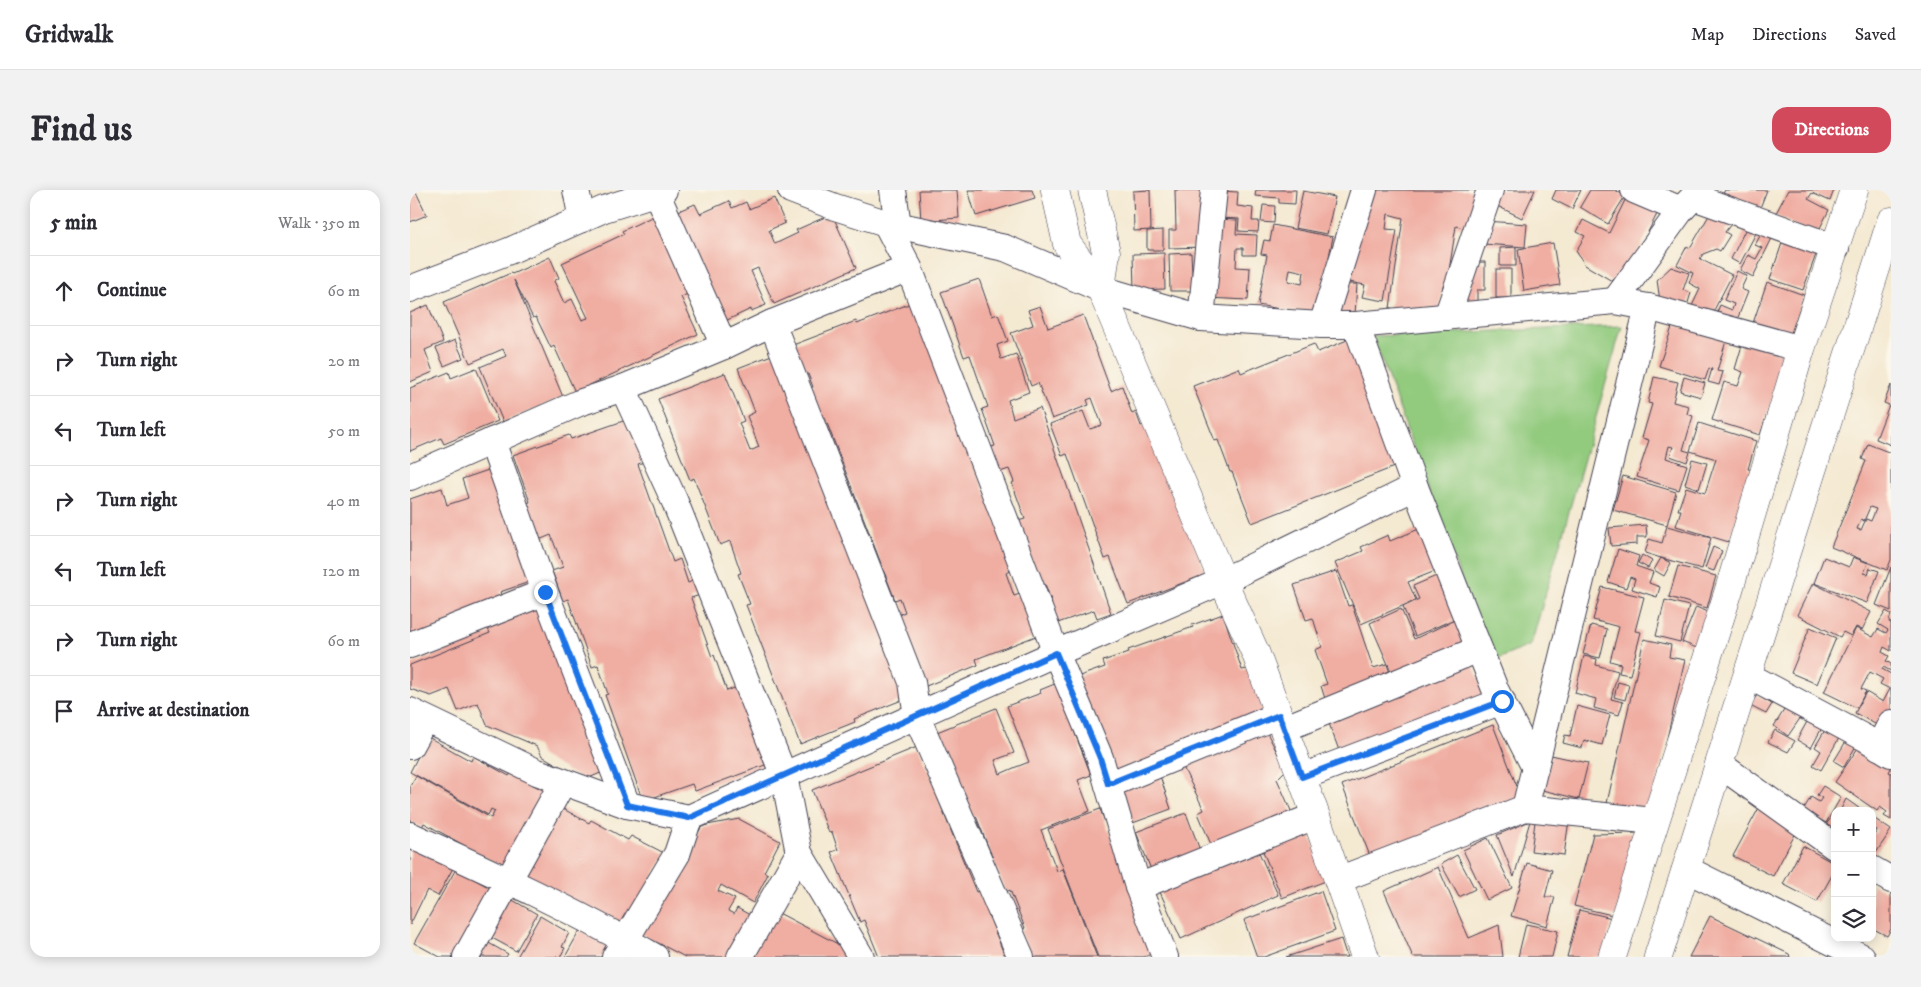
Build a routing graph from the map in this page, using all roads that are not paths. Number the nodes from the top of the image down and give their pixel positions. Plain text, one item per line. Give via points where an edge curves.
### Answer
1 (576, 190) edge
2 (791, 190) edge
3 (894, 190) edge
4 (1055, 190) edge
5 (1092, 190) edge
6 (1214, 190) edge
7 (1364, 190) edge
8 (1490, 190) edge
9 (1634, 190) edge
10 (1854, 190) edge
11 (660, 191) edge
12 (1691, 199) edge
13 (582, 219) junction
14 (1891, 221) edge
15 (892, 225) junction
16 (1836, 248) junction
17 (909, 268) junction
18 (410, 289) edge
19 (1101, 289) junction
20 (1615, 301) junction
21 (1648, 307) junction
22 (1447, 317) junction
23 (1201, 318) junction
24 (772, 323) junction
25 (1322, 325) junction
26 (1356, 325) junction
27 (724, 346) junction
28 (1801, 349) junction
29 (624, 388) junction
30 (492, 441) junction
31 (410, 477) edge
32 (1415, 487) junction
33 (1223, 581) junction
34 (545, 592) junction
35 (410, 645) edge
36 (1479, 649) junction
37 (1056, 653) junction
38 (1747, 675) junction
39 (1502, 701) junction
40 (417, 715) edge
41 (917, 717) junction
42 (1281, 722) junction
43 (1891, 723) edge
44 (410, 746) edge
45 (1885, 750) edge
46 (1719, 764) junction
47 (1535, 768) junction
48 (784, 776) junction
49 (1302, 777) junction
50 (563, 782) junction
51 (1108, 784) junction
52 (627, 805) junction
53 (1525, 808) junction
54 (1316, 816) junction
55 (689, 818) junction
56 (1654, 821) junction
57 (410, 835) edge
58 (1831, 845) edge
59 (799, 854) junction
60 (1686, 869) junction
61 (1876, 871) edge
62 (1338, 880) junction
63 (1891, 880) edge
64 (508, 881) junction
65 (1138, 887) junction
66 (1818, 947) edge
67 (620, 948) edge
68 (860, 956) edge
69 (466, 957) edge
70 (655, 957) edge
71 (740, 957) edge
72 (1021, 957) edge
73 (1165, 957) edge
74 (1365, 957) edge
75 (1612, 957) edge
76 (1658, 957) edge
77 (1862, 957) edge

1 - 13 street
2 - 15 street
3 - 15 street
4 - 19 main road via 1067,244
5 - 19 main road via 1106,252
6 - 23 street
7 - 25 street
8 - 22 street
9 - 12 street
10 - 16 main road
11 - 13 street
11 - 27 street
12 - 16 street
12 - 20 street
13 - 18 street
14 - 38 main road
15 - 17 street
15 - 19 street via 1004,248
16 - 28 main road
17 - 24 street
17 - 37 street
19 - 23 street
19 - 33 main road
20 - 21 street
20 - 22 street
21 - 28 street
21 - 47 street
22 - 26 street
23 - 25 street
24 - 27 street
24 - 41 street via 912,682
25 - 26 street
26 - 32 street
27 - 29 street
28 - 56 main road via 1728,593
29 - 30 street via 579,403
29 - 48 street via 675,502
30 - 31 street
30 - 34 street
32 - 33 street
32 - 36 street
33 - 37 street
33 - 42 main road via 1256,654
34 - 35 street
34 - 52 street
36 - 39 street
36 - 42 street
37 - 41 street
37 - 51 street
38 - 45 street
38 - 46 main road
39 - 47 street
39 - 49 street
40 - 44 street
40 - 50 street
41 - 48 street
41 - 72 street
42 - 49 main road
42 - 51 street
43 - 45 street
46 - 58 street
46 - 60 main road
47 - 53 street
48 - 55 street
48 - 59 street
49 - 54 main road
50 - 52 street
50 - 64 street
51 - 65 street
52 - 55 street
53 - 56 street
53 - 62 street
54 - 62 main road
54 - 65 street
55 - 67 street via 677,854
56 - 75 main road
57 - 64 street
59 - 68 street
59 - 71 street
60 - 66 street
60 - 76 main road
61 - 63 street
62 - 74 main road
64 - 67 street
64 - 69 street
65 - 73 street
66 - 77 street
67 - 70 street

